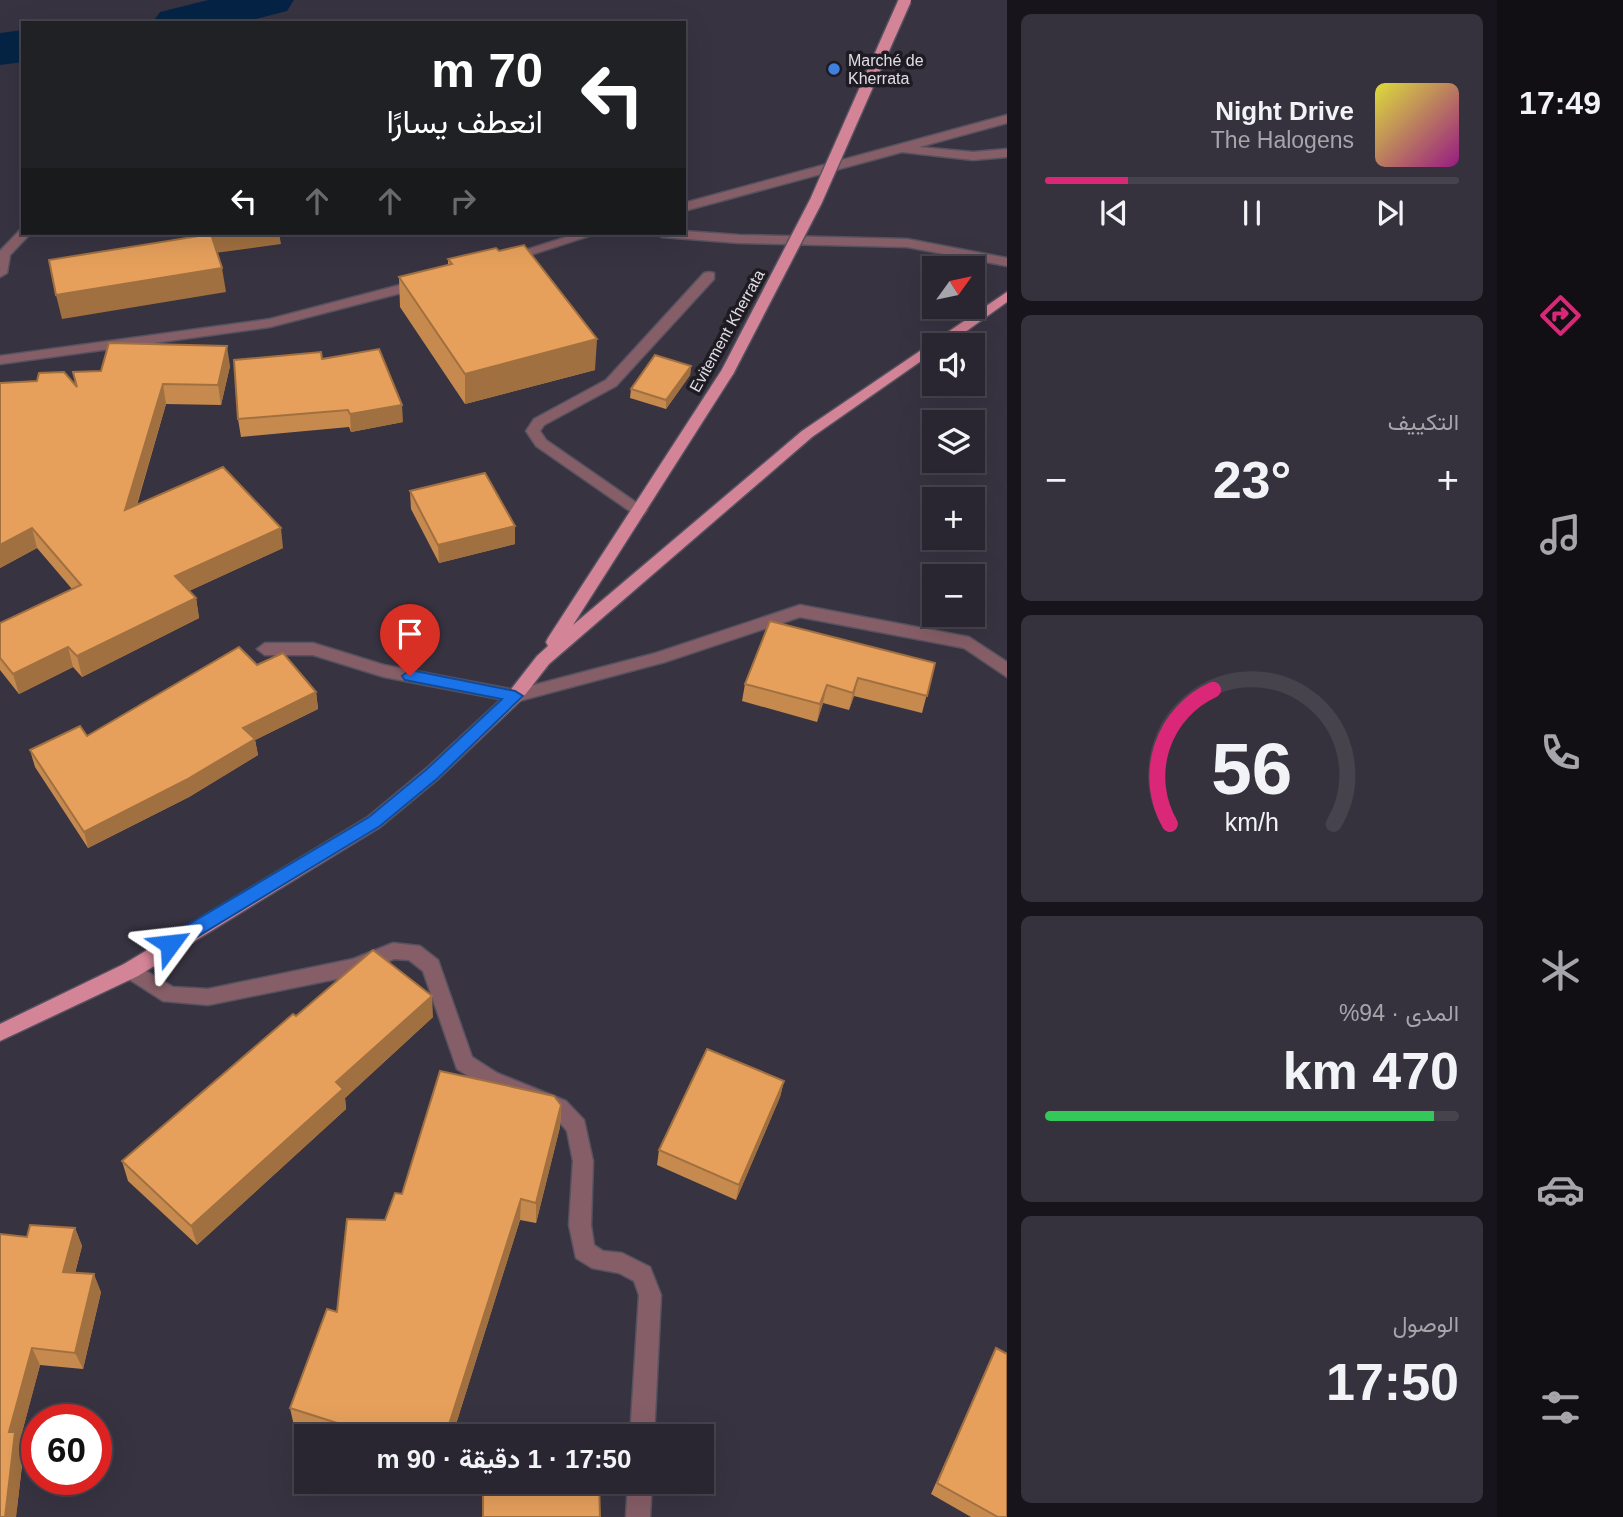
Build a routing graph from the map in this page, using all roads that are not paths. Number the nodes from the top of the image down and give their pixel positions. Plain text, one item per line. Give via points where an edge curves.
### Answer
1 (905, 0) edge
2 (1007, 119) edge
3 (899, 148) junction
4 (1007, 153) edge
5 (686, 206) edge
6 (23, 235) edge
7 (585, 235) edge
8 (686, 235) edge
9 (493, 262) edge
10 (1007, 262) edge
11 (0, 273) edge
12 (709, 276) dead end
13 (431, 280) edge
14 (1007, 296) edge
15 (954, 333) edge
16 (922, 356) edge
17 (0, 360) edge
18 (639, 510) junction
19 (265, 649) dead end
20 (543, 660) junction
21 (1007, 670) edge
22 (515, 696) junction
23 (131, 970) junction
24 (0, 1033) edge
25 (643, 1424) edge
26 (639, 1494) edge
27 (638, 1517) edge

1 - 18 main road, Evitement Kherrata, bridge via 816,201 728,372
2 - 3 street
3 - 4 street via 973,156
3 - 5 street
6 - 11 street via 4,254
7 - 9 street
8 - 10 street via 907,243
12 - 18 street via 611,383 539,422 533,431 541,443
13 - 17 street via 270,323
14 - 15 main road
16 - 20 main road via 807,434
18 - 20 main road, Evitement Kherrata
19 - 22 street via 313,649 384,671
20 - 22 main road
21 - 22 street via 969,643 800,611 659,658
22 - 23 main road via 374,822
23 - 24 main road
23 - 25 street via 170,995 208,997 356,967 393,951 413,952 431,966 464,1063 490,1079 559,1107 577,1127 583,1161 580,1225 584,1251 642,1274 650,1295
26 - 27 street

